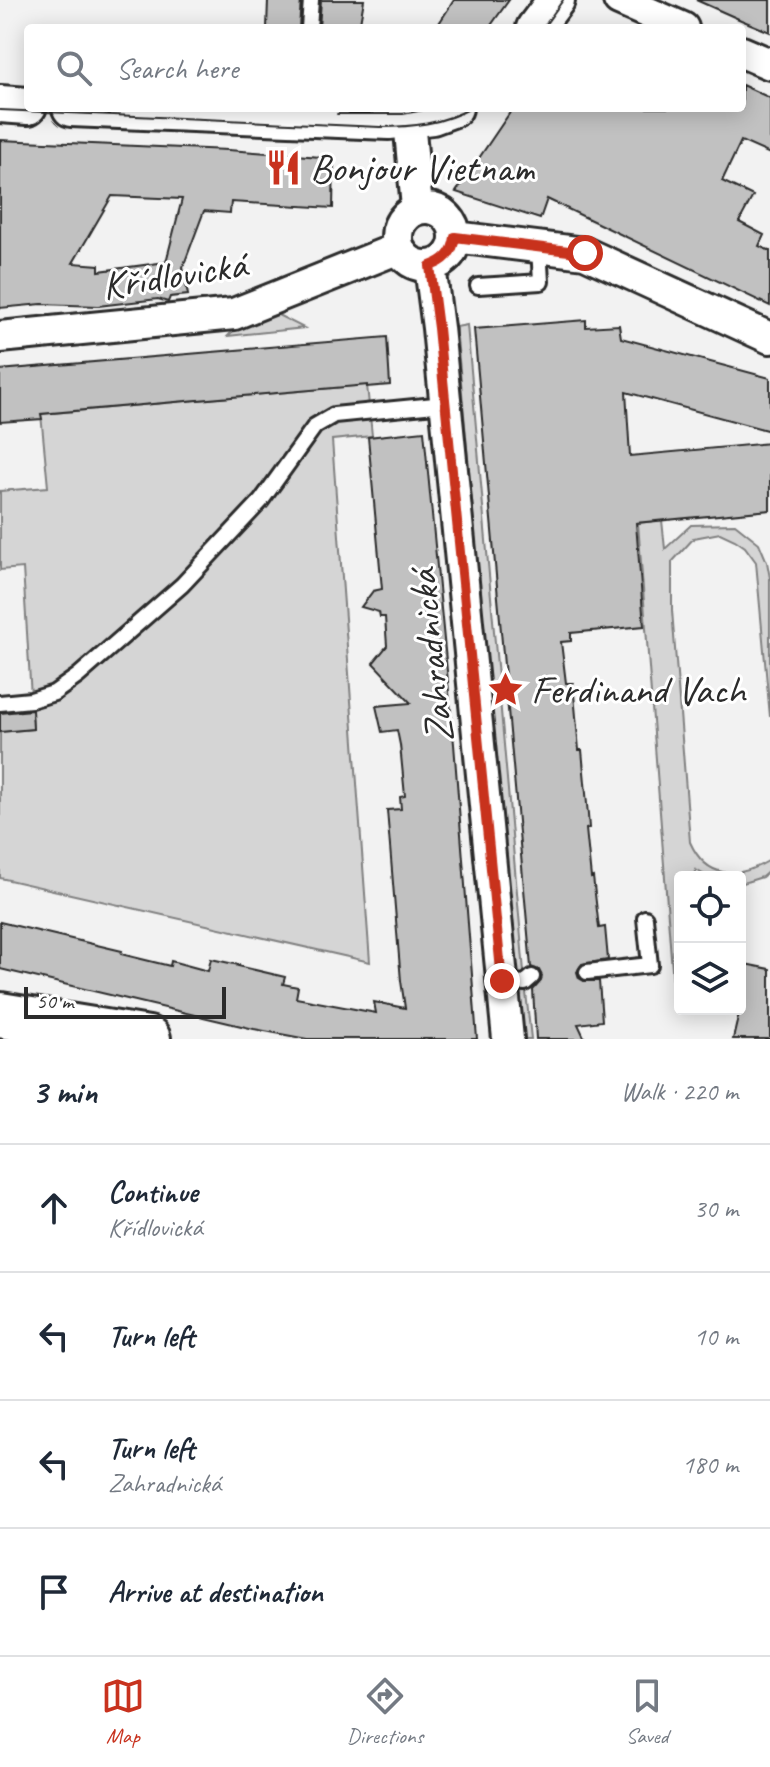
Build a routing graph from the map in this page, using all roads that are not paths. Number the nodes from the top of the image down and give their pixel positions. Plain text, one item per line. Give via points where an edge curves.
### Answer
1 (311, 0) edge
2 (556, 0) edge
3 (619, 0) edge
4 (309, 24) edge
5 (538, 24) edge
6 (674, 24) edge
7 (746, 54) edge
8 (770, 64) edge
9 (0, 104) edge
10 (24, 106) edge
11 (257, 112) edge
12 (443, 112) edge
13 (304, 113) edge
14 (409, 120) junction
15 (417, 208) junction
16 (455, 237) junction
17 (539, 247) junction
18 (399, 248) junction
19 (430, 266) junction
20 (478, 286) dead end
21 (0, 337) edge
22 (770, 338) edge
23 (445, 404) junction
24 (0, 703) edge
25 (645, 918) dead end
26 (587, 972) dead end
27 (3, 1013) edge
28 (148, 1039) edge
29 (508, 1039) edge

1 - 4 lane
2 - 5 street
3 - 6 street
7 - 8 street
9 - 10 street
11 - 13 street
12 - 14 street
13 - 14 street
14 - 15 street
15 - 16 street via 444,213
15 - 18 street via 397,229
16 - 17 street
16 - 19 street via 451,253
17 - 20 lane via 541,282
17 - 22 street via 585,253
18 - 19 street via 411,263
18 - 21 street, Křídlovická via 234,314
19 - 23 street, Zahradnická
23 - 24 lane via 334,415 315,426 261,501 182,585 54,693
23 - 29 street, Zahradnická via 517,979
25 - 26 lane via 650,965
27 - 28 main road

